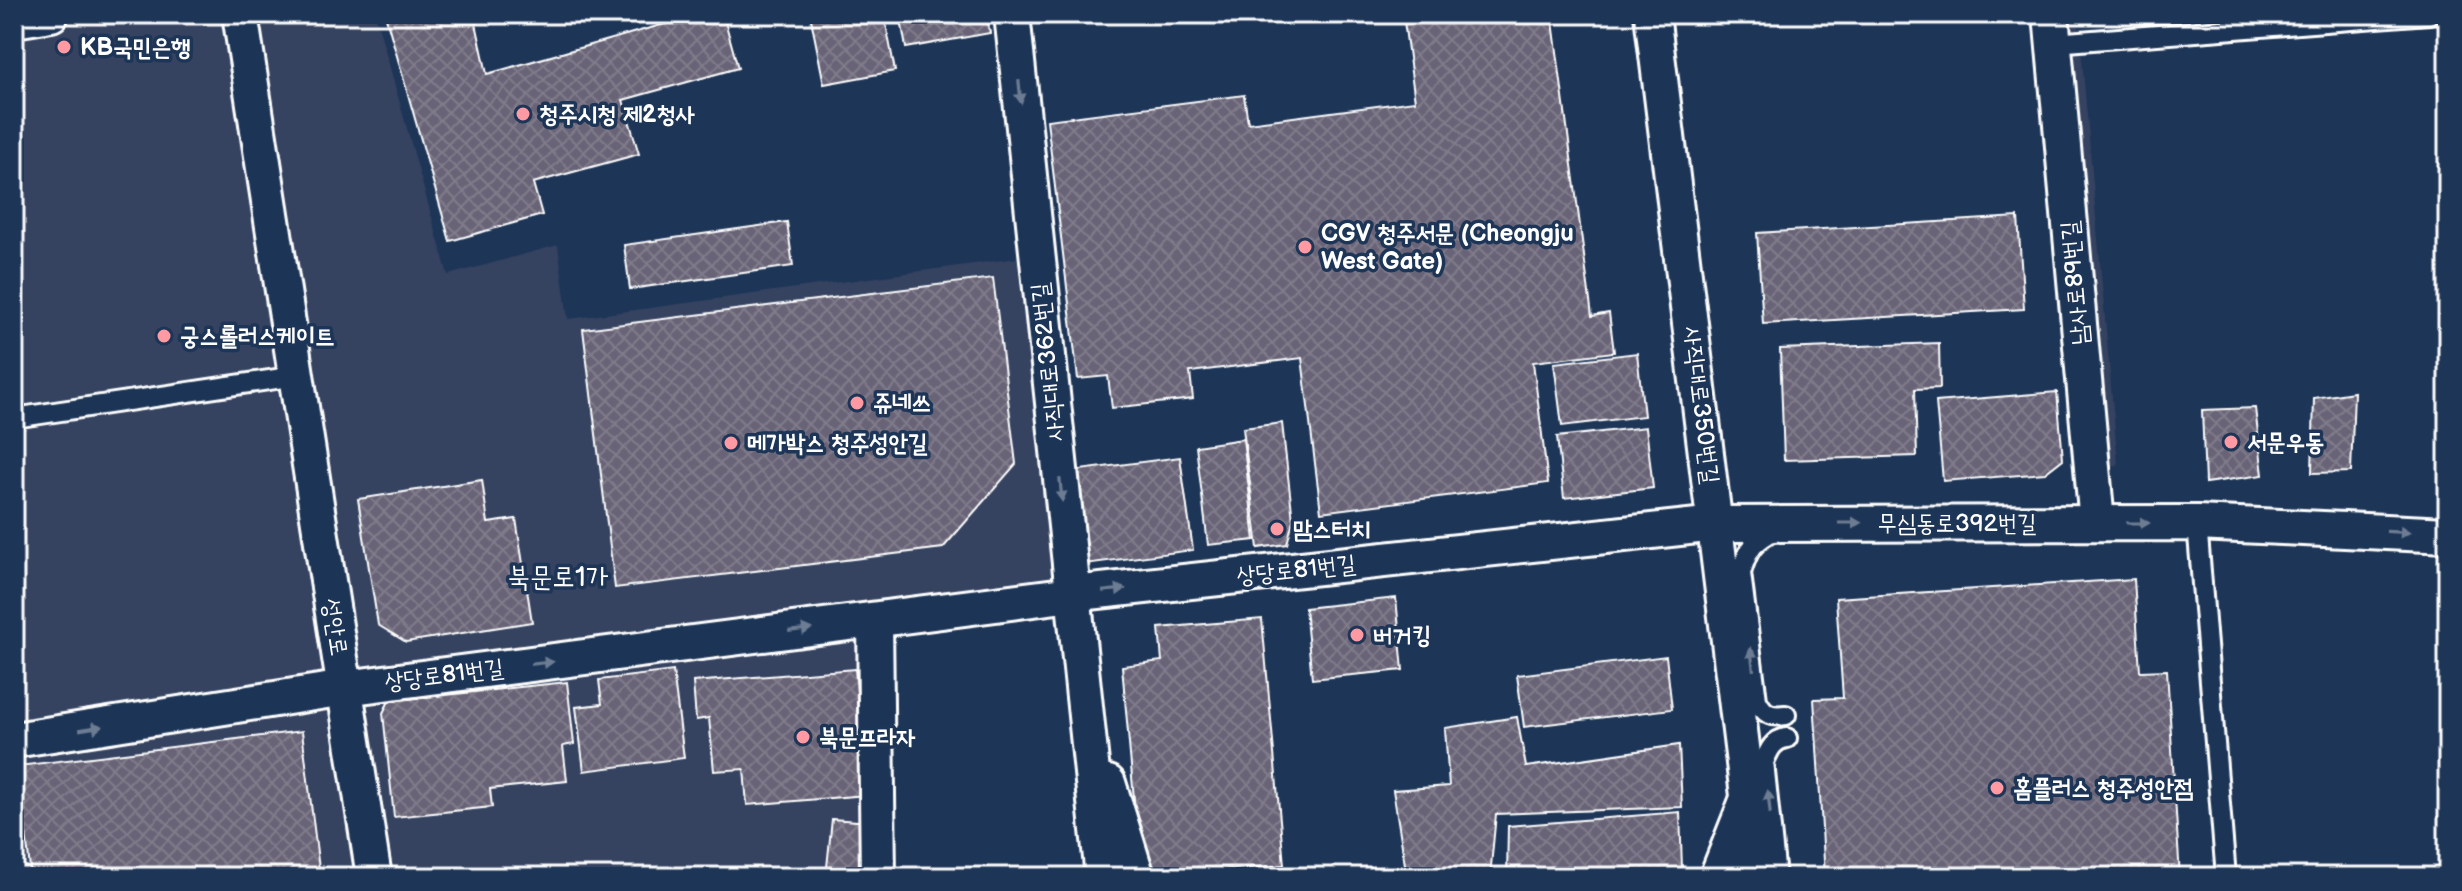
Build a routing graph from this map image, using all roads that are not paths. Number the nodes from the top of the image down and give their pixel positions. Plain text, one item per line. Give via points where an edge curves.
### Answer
1 (51, 14) edge
2 (240, 14) edge
3 (1012, 14) edge
4 (1652, 14) edge
5 (2429, 14) edge
6 (14, 20) edge
7 (2240, 22) edge
8 (2052, 28) edge
9 (296, 376) junction
10 (14, 418) edge
11 (1788, 523) junction
12 (2097, 523) junction
13 (2197, 523) junction
14 (1716, 524) junction
15 (2448, 535) edge
16 (1072, 594) junction
17 (875, 620) junction
18 (345, 688) junction
19 (1085, 710) junction
20 (1786, 715) dead end
21 (1787, 738) dead end
22 (14, 740) edge
23 (1748, 797) junction
24 (374, 877) edge
25 (878, 877) edge
26 (1103, 877) edge
27 (1137, 877) edge
28 (1717, 877) edge
29 (1758, 877) edge
30 (1776, 877) edge
31 (2226, 877) edge

1 - 6 street
2 - 9 street, 성안로
3 -> 16 street, 사직대로362번길
4 - 14 street, 사직대로350번길
5 - 7 lane, 남사로89번길 via 2264,27
7 - 8 lane, 남사로89번길
8 - 12 street, 남사로89번길
9 - 10 lane
9 - 18 street, 성안로
11 -> 12 street, 무심동로392번길
11 - 14 street, 무심동로392번길
20 -> 11 lane via 1772,717 1757,700 1741,573 1746,553 1759,538
12 -> 13 street, 무심동로392번길
13 -> 15 street, 무심동로392번길
13 - 31 lane
16 -> 14 street, 상당로81번길
14 - 23 street, 사직대로350번길
16 - 17 street, 상당로81번길
16 - 19 street, 사직대로362번길
18 -> 17 street, 상당로81번길
17 - 25 street
22 -> 18 street, 상당로81번길
18 - 24 street, 성안로
19 - 26 street, 사직대로362번길
19 - 27 street, 사직대로362번길
30 -> 21 lane via 1764,762 1771,747
23 - 28 street, 사직대로350번길
23 - 29 street, 사직대로350번길

